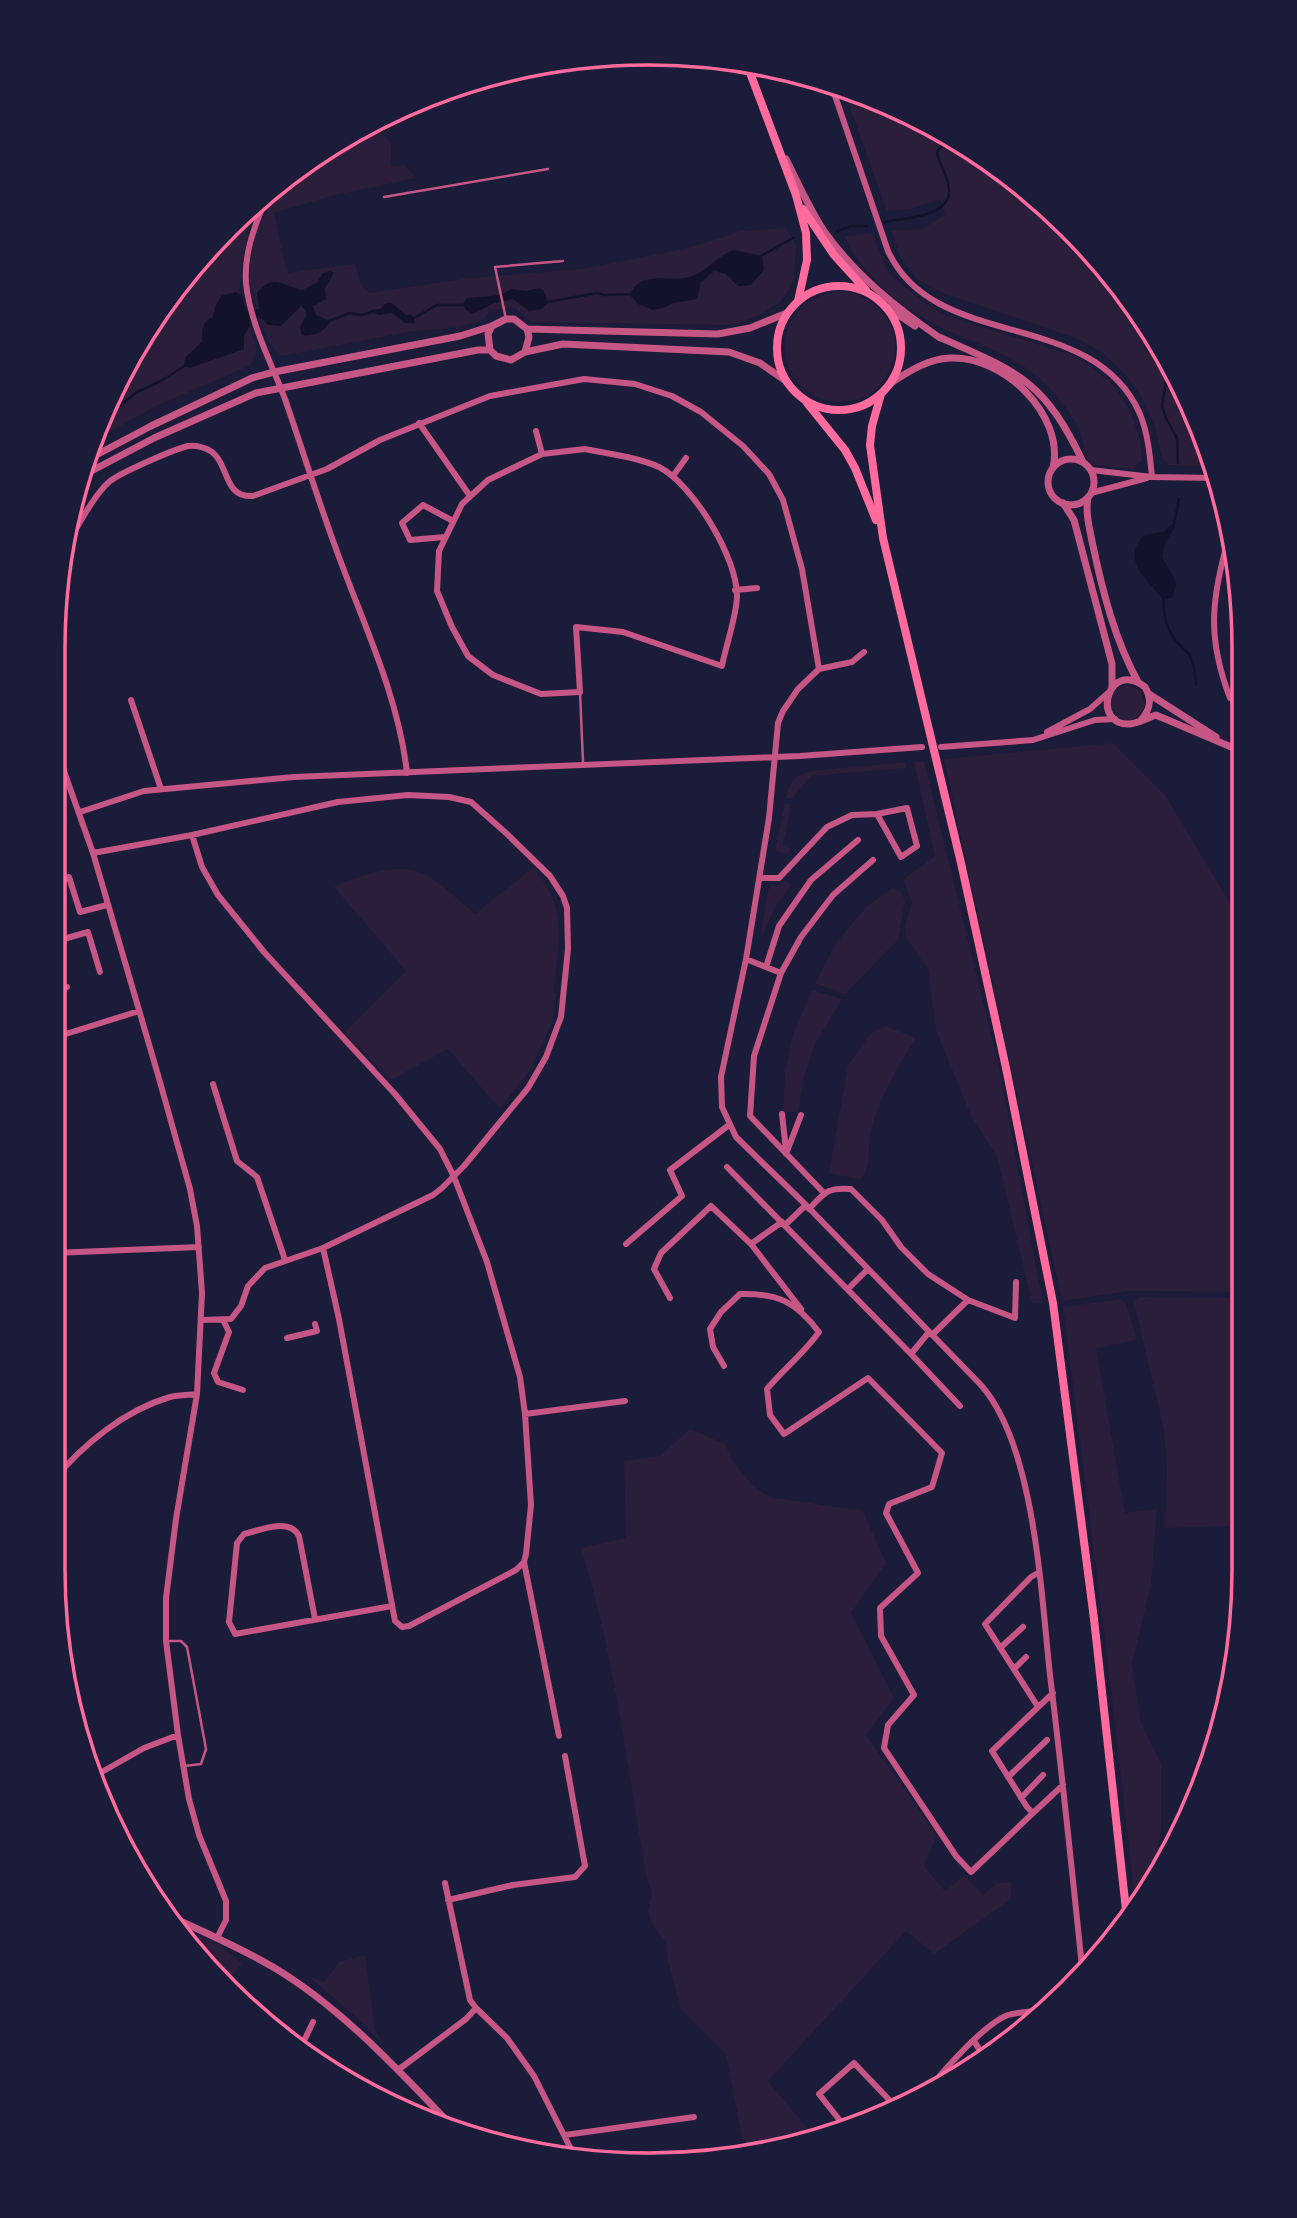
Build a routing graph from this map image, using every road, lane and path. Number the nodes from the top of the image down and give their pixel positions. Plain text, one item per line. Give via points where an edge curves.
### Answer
1 (751, 74) edge
2 (835, 96) edge
3 (777, 142) junction
4 (548, 169) dead end
5 (796, 195) junction
6 (384, 197) dead end
7 (260, 214) edge
8 (563, 261) dead end
9 (868, 292) junction
10 (797, 301) junction
11 (887, 307) junction
12 (787, 313) junction
13 (506, 318) junction
14 (492, 326) junction
15 (527, 329) junction
16 (940, 338) junction
17 (490, 350) junction
18 (525, 352) junction
19 (274, 372) junction
20 (786, 381) junction
21 (891, 383) junction
22 (281, 388) junction
23 (881, 394) junction
24 (805, 400) junction
25 (415, 424) junction
26 (536, 431) dead end
27 (99, 454) edge
28 (542, 454) junction
29 (686, 458) dead end
30 (1083, 463) junction
31 (1053, 468) junction
32 (93, 470) edge
33 (1091, 470) junction
34 (311, 476) junction
35 (673, 476) junction
36 (1152, 477) junction
37 (1206, 478) edge
38 (1089, 495) junction
39 (470, 496) junction
40 (1063, 503) junction
41 (453, 521) junction
42 (78, 527) edge
43 (444, 537) junction
44 (883, 538) junction
45 (1224, 553) edge
46 (757, 588) dead end
47 (736, 590) junction
48 (864, 653) dead end
49 (819, 669) junction
50 (1139, 683) junction
51 (1110, 690) junction
52 (580, 692) junction
53 (1149, 694) junction
54 (1232, 699) edge
55 (131, 700) dead end
56 (1115, 719) junction
57 (1141, 720) junction
58 (1033, 740) junction
59 (1232, 746) edge
60 (922, 747) dead end
61 (941, 747) dead end
62 (1232, 748) edge
63 (776, 756) junction
64 (583, 766) junction
65 (65, 772) edge
66 (407, 772) junction
67 (161, 789) junction
68 (80, 812) junction
69 (877, 814) junction
70 (192, 835) junction
71 (858, 840) dead end
72 (93, 853) junction
73 (873, 860) dead end
74 (760, 878) junction
75 (65, 879) edge
76 (107, 905) junction
77 (65, 939) edge
78 (746, 960) junction
79 (766, 967) junction
80 (100, 972) dead end
81 (781, 973) junction
82 (139, 1011) junction
83 (65, 1034) edge
84 (213, 1084) dead end
85 (782, 1114) dead end
86 (801, 1115) dead end
87 (729, 1125) junction
88 (786, 1154) junction
89 (727, 1167) dead end
90 (454, 1177) junction
91 (824, 1193) junction
92 (807, 1207) junction
93 (783, 1224) junction
94 (626, 1244) dead end
95 (751, 1244) junction
96 (200, 1247) junction
97 (323, 1248) junction
98 (65, 1253) edge
99 (285, 1260) junction
100 (868, 1269) junction
101 (1016, 1282) dead end
102 (848, 1289) junction
103 (670, 1298) dead end
104 (968, 1300) junction
105 (804, 1312) junction
106 (201, 1320) junction
107 (223, 1320) junction
108 (315, 1324) dead end
109 (930, 1334) junction
110 (287, 1338) dead end
111 (911, 1354) junction
112 (724, 1366) dead end
113 (243, 1390) dead end
114 (197, 1394) junction
115 (625, 1401) dead end
116 (960, 1406) dead end
117 (525, 1414) junction
118 (65, 1467) edge
119 (524, 1562) junction
120 (1038, 1573) junction
121 (392, 1606) junction
122 (315, 1619) junction
123 (1023, 1627) dead end
124 (166, 1641) junction
125 (1000, 1648) junction
126 (1026, 1657) dead end
127 (1014, 1669) junction
128 (1052, 1693) junction
129 (1038, 1707) junction
130 (178, 1735) junction
131 (559, 1736) dead end
132 (1047, 1740) dead end
133 (565, 1756) dead end
134 (184, 1766) junction
135 (102, 1772) edge
136 (1043, 1775) dead end
137 (1008, 1777) junction
138 (1063, 1785) junction
139 (1021, 1798) junction
140 (1033, 1813) junction
141 (445, 1883) dead end
142 (448, 1900) junction
143 (1126, 1906) edge
144 (183, 1922) edge
145 (217, 1938) junction
146 (1081, 1960) edge
147 (476, 2008) junction
148 (1028, 2012) edge
149 (313, 2022) dead end
150 (304, 2041) edge
151 (974, 2041) junction
152 (980, 2050) edge
153 (398, 2070) junction
154 (940, 2075) edge
155 (890, 2101) edge
156 (440, 2114) edge
157 (694, 2117) dead end
158 (840, 2121) edge
159 (565, 2135) junction
160 (571, 2148) edge

1 - 3 main road
2 - 36 street via 900,274 939,304 1069,347 1101,366 1121,385 1140,414
3 - 5 main road
3 - 16 street via 836,247 876,289
4 - 6 lane
5 - 9 main road via 823,242
5 - 10 main road via 807,247
7 - 19 street via 252,234 247,286
8 - 13 lane via 495,267
9 - 10 main road via 831,286
9 - 11 main road
10 - 12 main road
11 - 16 street
11 - 21 main road via 898,327 902,350
12 - 15 street via 750,328 718,334
12 - 20 main road via 777,347
13 - 14 street
13 - 15 street
14 - 17 street
14 - 19 street
15 - 18 street via 530,337
16 - 30 street via 1004,365 1030,384 1058,414
17 - 18 street via 511,360
17 - 22 street
18 - 20 street via 563,344 729,352 760,363
19 - 22 street
19 - 27 street via 252,378
20 - 24 main road
21 - 23 main road
21 - 31 street via 922,365 948,358 976,361 1001,373 1024,391 1047,420 1054,436
22 - 32 street via 256,393
22 - 34 street
23 - 24 main road via 844,410
23 - 44 main road via 870,445
24 - 44 main road via 845,450
25 - 34 street
25 - 39 street
25 - 49 street via 489,396 584,379 635,384 696,409 743,446 769,474 783,500 802,569
26 - 28 street
28 - 35 street via 585,449 658,467
28 - 39 street via 488,480
29 - 35 street
30 - 31 street via 1067,460
30 - 33 street
31 - 40 street via 1049,488
33 - 36 street
33 - 38 street via 1094,481
34 - 42 street via 245,497 232,488 219,458 208,449 189,446 121,473 100,492
34 - 66 street via 378,658
35 - 47 street via 714,529 730,562
36 - 37 street
36 - 38 street
38 - 40 street via 1079,503
38 - 50 street via 1087,517 1099,574 1122,650
39 - 41 street
40 - 51 street via 1074,520 1112,664
41 - 43 street
41 - 43 street via 423,505 402,523 410,540
43 - 52 street via 437,591 468,656 493,676 541,694
44 - 143 main road via 989,992 1053,1303
45 - 54 street via 1214,597 1213,631
46 - 47 street
47 - 52 street via 722,666 623,632 576,626
48 - 49 street via 852,662
49 - 63 street via 783,711
50 - 51 street via 1123,681
50 - 53 street
51 - 56 street via 1107,707
51 - 58 street via 1090,709
52 - 64 lane
53 - 57 street via 1149,709
53 - 59 street
55 - 67 street
56 - 57 street via 1129,724
56 - 58 street via 1095,720
57 - 62 street via 1156,715
58 - 61 street
60 - 63 street
63 - 64 street
63 - 74 street
64 - 66 street
65 - 68 street
66 - 67 street
67 - 68 street via 120,797
68 - 72 street
69 - 69 street via 901,857 917,846 907,808
69 - 74 street via 852,815 827,827 779,878
70 - 72 street
70 - 90 street via 202,867 218,895 264,953 395,1094 440,1149
70 - 90 street via 338,802 408,795 449,797 471,802 550,876 567,908 561,1017 528,1088
71 - 79 street via 811,880 779,926
72 - 76 street
73 - 81 street via 833,895
74 - 78 street
75 - 76 street via 69,877 80,912
76 - 82 street
77 - 80 street via 88,932
78 - 79 street
78 - 87 street via 722,1077 722,1107
79 - 81 street
81 - 88 street via 754,1056 750,1116
82 - 83 street
82 - 96 street via 190,1189
84 - 99 street via 237,1161 257,1177
85 - 88 street
86 - 88 street
87 - 92 street
87 - 94 street via 670,1170 682,1196
88 - 91 street
89 - 93 street
90 - 97 street via 433,1195
90 - 117 street via 511,1342
91 - 92 street
91 - 104 street via 834,1187 851,1189 928,1274
92 - 93 street
92 - 100 street
93 - 95 street
93 - 102 street
95 - 103 street via 711,1206 661,1253 654,1269
95 - 105 street
96 - 98 street
96 - 106 street
97 - 99 street
97 - 121 street
99 - 107 street via 257,1275 236,1314
100 - 102 street
100 - 109 street
101 - 104 street via 1015,1318
102 - 111 street
104 - 109 street
105 - 112 street via 785,1300 740,1294 710,1329 713,1347
105 - 140 street via 819,1332 767,1389 770,1415 784,1434 868,1378 942,1453 932,1487 889,1504 886,1513 918,1573 880,1608 881,1636 914,1695 888,1726 884,1748 971,1872
106 - 107 street
106 - 114 street
107 - 113 street via 229,1332 214,1373 218,1382
108 - 110 street via 317,1331
109 - 111 street
109 - 120 street via 992,1397 1005,1421 1031,1517
111 - 116 street
114 - 118 street via 171,1397 135,1413 105,1430
114 - 124 street via 174,1530
115 - 117 street
117 - 119 street via 531,1505
119 - 121 street via 409,1626 398,1625
119 - 131 street
120 - 125 street via 985,1624
120 - 128 street
121 - 122 street
122 - 122 street via 235,1634 229,1622 239,1537 282,1525 296,1530
123 - 125 street
124 - 130 street
124 - 134 lane via 181,1641 187,1647 205,1749 201,1764
125 - 127 street
126 - 127 street
127 - 129 street
128 - 129 street
128 - 138 street
129 - 137 street via 992,1751
130 - 134 street
130 - 135 street
132 - 137 street
133 - 142 street via 585,1866 575,1877
134 - 145 street via 194,1818 226,1900 226,1920
136 - 139 street
137 - 139 street
138 - 140 street
138 - 146 street
139 - 140 street
141 - 142 street
142 - 147 street via 470,2000
144 - 145 street
145 - 153 street via 311,1994
147 - 153 street
147 - 159 street via 507,2038 534,2076
148 - 151 street via 992,2024
149 - 150 street
151 - 152 street
151 - 154 street
153 - 156 street
155 - 158 street via 854,2063 819,2094
157 - 159 street
159 - 160 street

